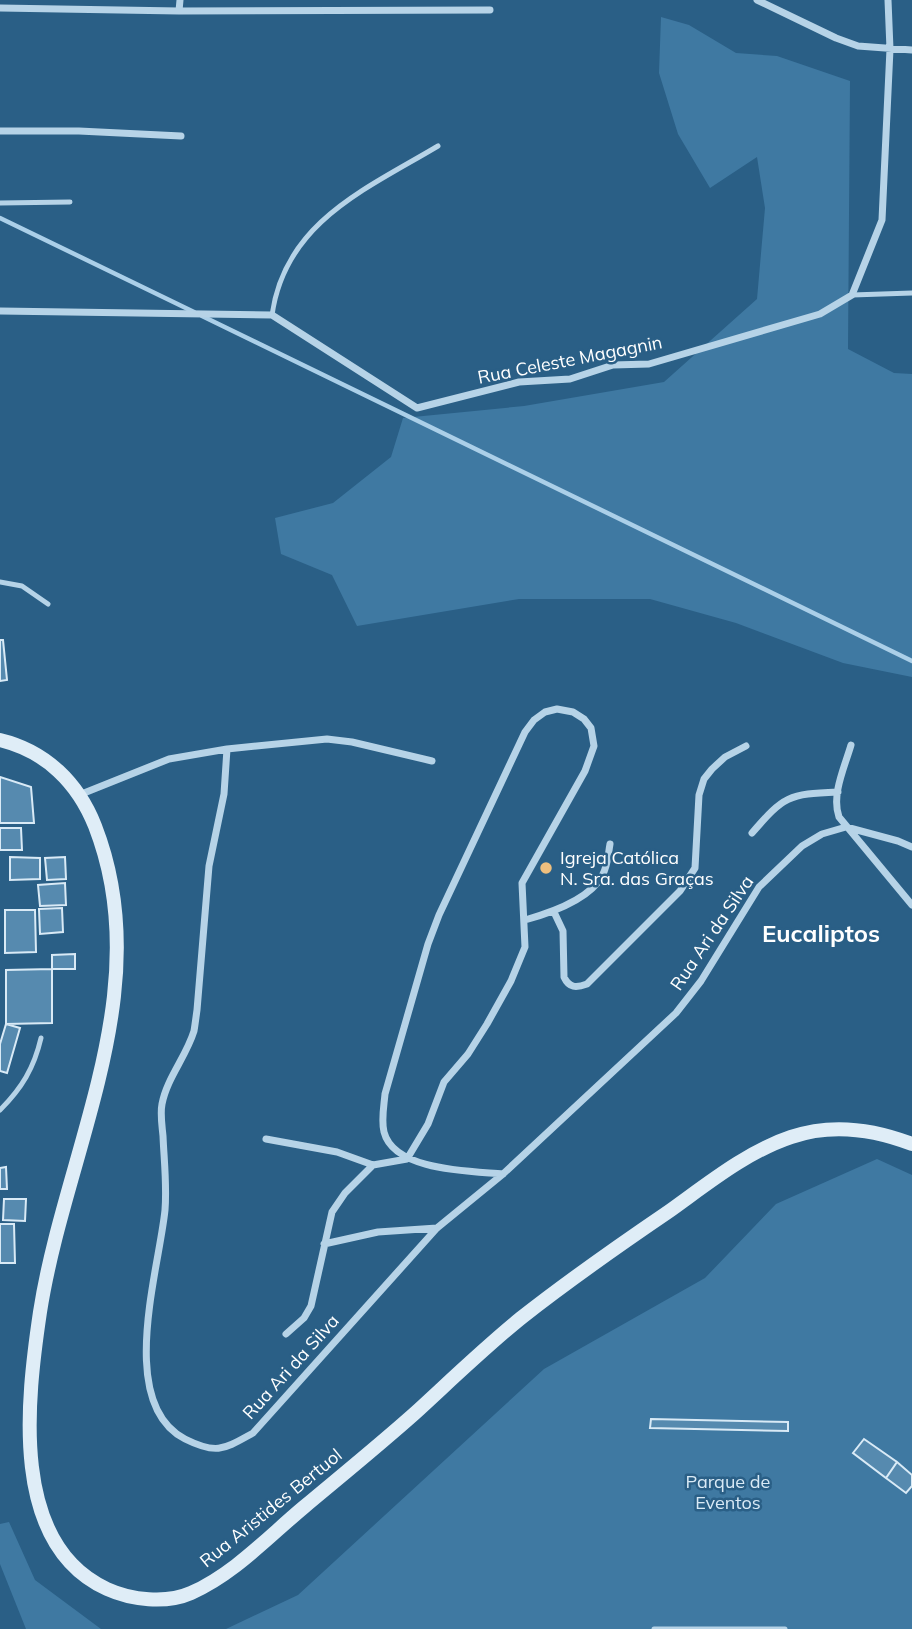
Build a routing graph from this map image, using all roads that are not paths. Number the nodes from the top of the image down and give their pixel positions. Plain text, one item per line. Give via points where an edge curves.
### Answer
1 (180, 0) edge
2 (757, 0) edge
3 (888, 0) edge
4 (0, 8) edge
5 (490, 10) dead end
6 (179, 11) junction
7 (890, 49) junction
8 (912, 50) edge
9 (0, 131) edge
10 (181, 136) dead end
11 (438, 146) dead end
12 (70, 202) dead end
13 (0, 204) edge
14 (912, 293) edge
15 (852, 295) junction
16 (0, 311) edge
17 (272, 315) junction
18 (0, 582) edge
19 (48, 604) dead end
20 (0, 740) edge
21 (851, 745) dead end
22 (746, 746) dead end
23 (227, 749) junction
24 (432, 761) dead end
25 (838, 792) junction
26 (79, 795) junction
27 (846, 827) junction
28 (752, 834) dead end
29 (610, 844) dead end
30 (912, 847) edge
31 (912, 905) edge
32 (554, 912) junction
33 (525, 920) junction
34 (41, 1038) dead end
35 (0, 1110) edge
36 (266, 1139) dead end
37 (912, 1144) edge
38 (407, 1159) junction
39 (373, 1165) junction
40 (503, 1174) junction
41 (437, 1228) junction
42 (324, 1244) junction
43 (286, 1334) dead end
44 (654, 1629) edge
45 (785, 1629) edge

1 - 6 street
2 - 7 street via 836,38
3 - 7 street
4 - 6 street
5 - 6 street
7 - 8 street
7 - 15 street via 882,220
9 - 10 street
11 - 17 lane via 320,221 295,252 275,294
12 - 13 lane
14 - 15 lane, Rua Celeste Magagnin
15 - 17 street, Rua Celeste Magagnin via 820,314 649,364 613,365 570,379 519,382 417,408
16 - 17 street
18 - 19 lane via 22,586
20 - 26 main road, Rua Aristides Bertuol via 50,762
21 - 25 street
22 - 32 street via 725,757 704,779 695,868 680,891 580,987 573,987 564,977 563,931
23 - 24 street via 327,739
23 - 26 street via 169,760
23 - 41 street, Rua Ari da Silva via 224,794 209,866 193,1033 161,1109 165,1198 146,1353 156,1410 179,1435 205,1449 227,1447 253,1433
25 - 27 street via 836,810
25 - 28 street via 786,799
26 - 37 main road, Rua Aristides Bertuol via 111,876 118,961 104,1056 41,1307 32,1373 32,1476 41,1516 56,1545 73,1567 122,1596 185,1597 222,1577 519,1320 766,1147 792,1136 850,1129 883,1133
27 - 30 street
27 - 31 street
27 - 40 street, Rua Ari da Silva via 802,846 759,887 676,1013
29 - 32 street via 601,879
32 - 33 street
33 - 38 street via 525,947 510,981 468,1054 444,1082 428,1124
33 - 38 street via 522,883 594,747 591,728 573,712 545,712 525,732 435,925 385,1094 384,1134 392,1149
34 - 35 lane via 24,1084
36 - 39 street via 337,1152
38 - 39 street
38 - 40 street
39 - 42 street via 332,1212
40 - 41 street, Rua Ari da Silva
41 - 42 street via 378,1232
42 - 43 street via 311,1306
44 - 45 lane

